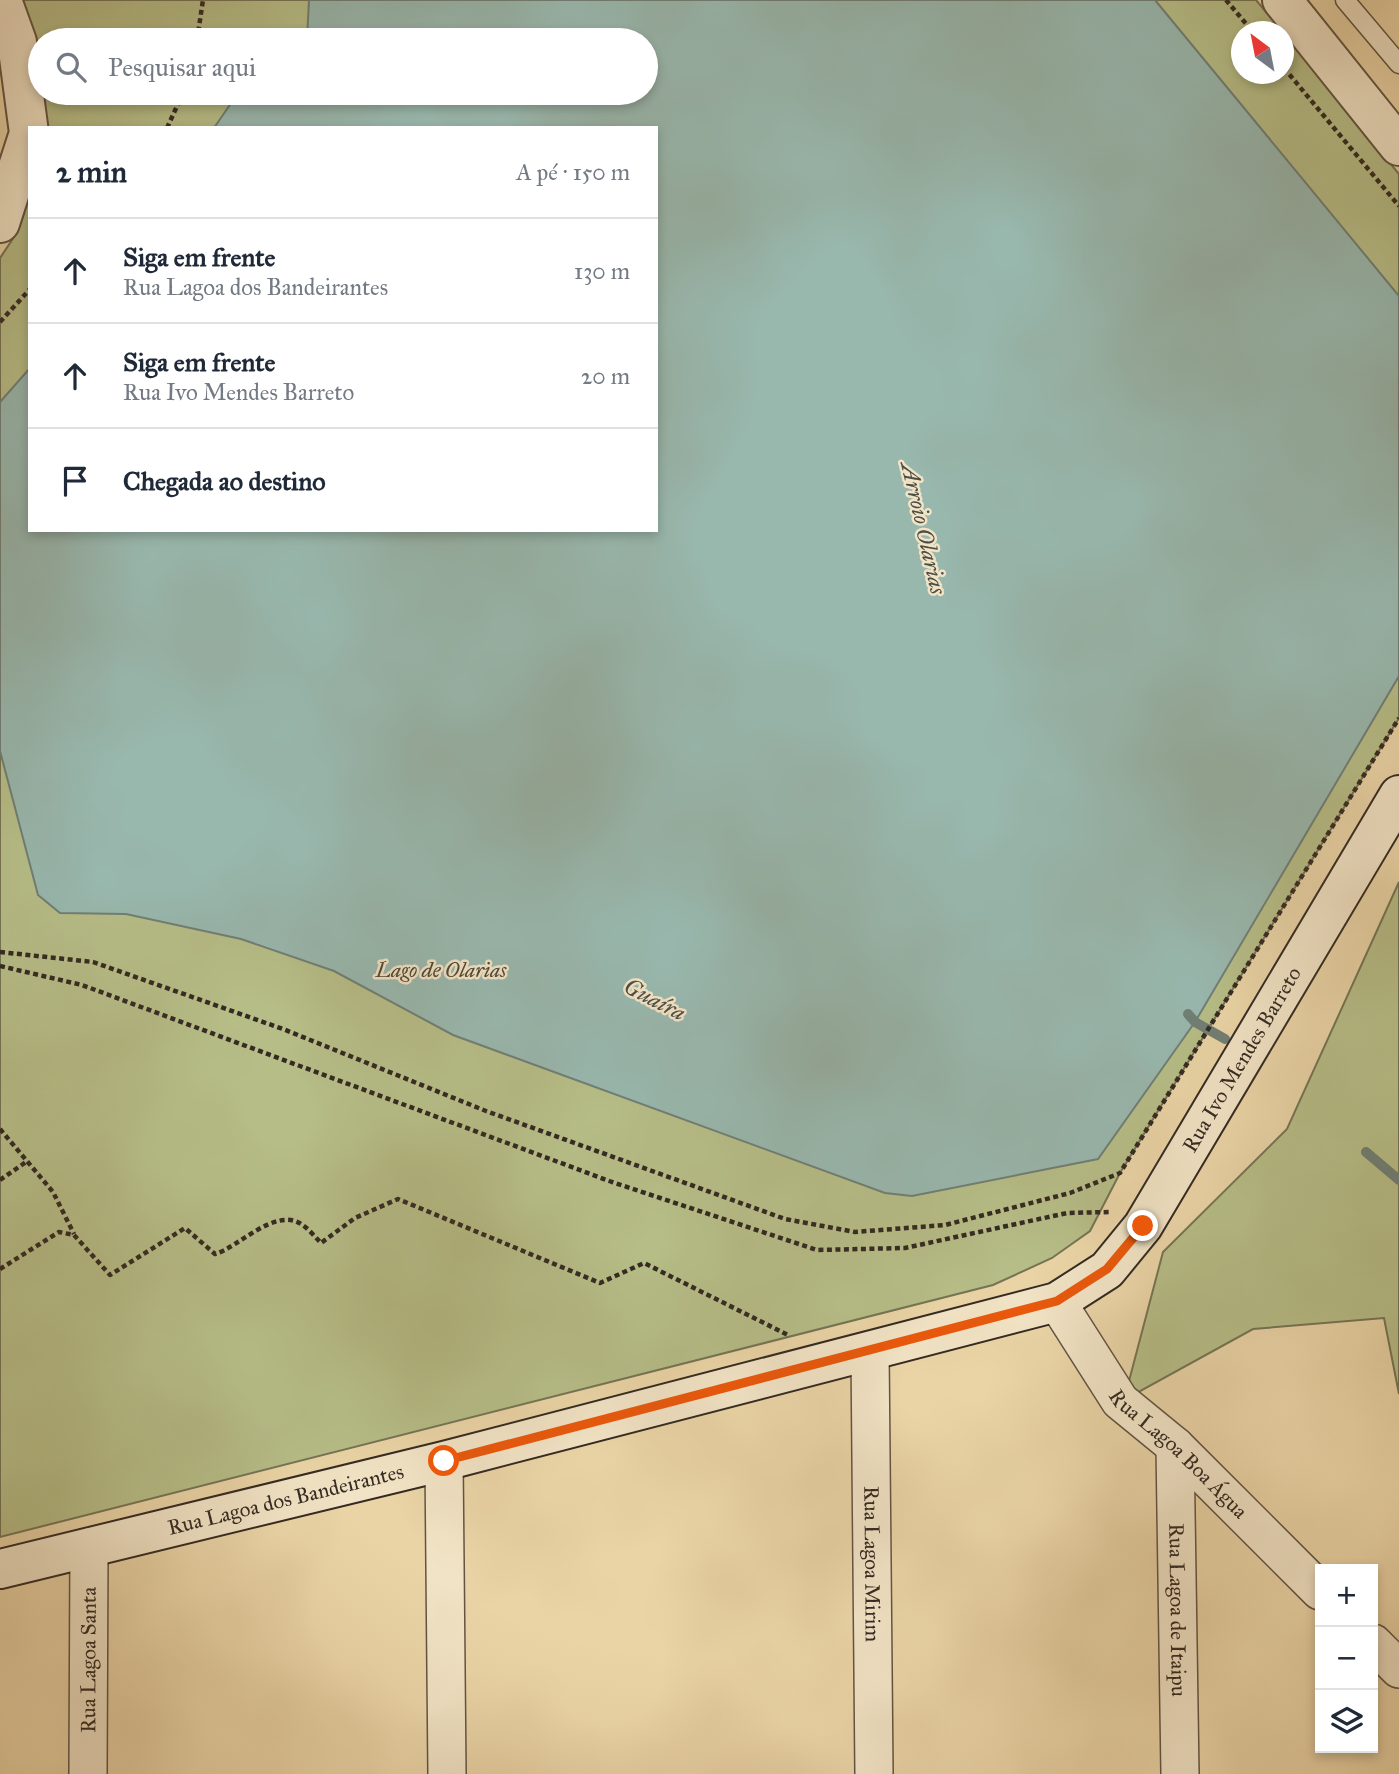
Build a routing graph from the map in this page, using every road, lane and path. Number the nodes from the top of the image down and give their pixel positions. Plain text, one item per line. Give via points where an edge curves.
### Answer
1 (2, 0) edge
2 (203, 0) edge
3 (1226, 0) edge
4 (1282, 0) edge
5 (1345, 0) edge
6 (1244, 21) edge
7 (199, 28) edge
8 (1399, 64) edge
9 (1294, 81) edge
10 (178, 105) edge
11 (28, 126) edge
12 (168, 126) edge
13 (28, 136) edge
14 (1399, 146) edge
15 (1399, 206) edge
16 (0, 223) edge
17 (28, 291) edge
18 (0, 322) edge
19 (1399, 718) edge
20 (1399, 795) edge
21 (0, 952) edge
22 (0, 966) edge
23 (0, 1129) edge
24 (26, 1162) junction
25 (0, 1180) edge
26 (1152, 1211) junction
27 (74, 1235) junction
28 (0, 1269) edge
29 (1057, 1301) junction
30 (792, 1337) dead end
31 (870, 1352) junction
32 (1175, 1446) junction
33 (444, 1461) junction
34 (89, 1547) junction
35 (0, 1569) edge
36 (1315, 1586) edge
37 (1378, 1648) edge
38 (1399, 1669) edge
39 (88, 1774) edge
40 (447, 1774) edge
41 (874, 1774) edge
42 (1180, 1774) edge

1 - 11 main road via 17,42
2 - 7 path
3 - 6 path
4 - 14 main road
5 - 8 lane
9 - 15 path
10 - 12 path
13 - 16 main road
17 - 18 path
19 - 21 path via 1120,1173 1070,1193 945,1225 855,1232 785,1219 93,962
20 - 26 main road, Rua Ivo Mendes Barreto
22 - 26 path via 82,985 612,1182 817,1250 905,1248 1067,1213
23 - 24 path
24 - 25 path
24 - 27 path via 53,1192
26 - 29 main road, Rua Ivo Mendes Barreto via 1107,1269
27 - 28 path via 59,1232
27 - 30 path via 110,1275 185,1228 215,1254 276,1220 299,1222 321,1243 355,1218 398,1199 600,1283 644,1263
29 - 31 main road, Rua Lagoa dos Bandeirantes
29 - 32 street, Rua Lagoa Boa Água via 1120,1401
31 - 33 main road, Rua Lagoa dos Bandeirantes
31 - 41 street, Rua Lagoa Mirim
32 - 36 street, Rua Lagoa Boa Água
32 - 42 street, Rua Lagoa de Itaipu
33 - 34 main road, Rua Lagoa dos Bandeirantes
33 - 40 street
34 - 35 main road, Rua Lagoa dos Bandeirantes
34 - 39 street, Rua Lagoa Santa
37 - 38 street

